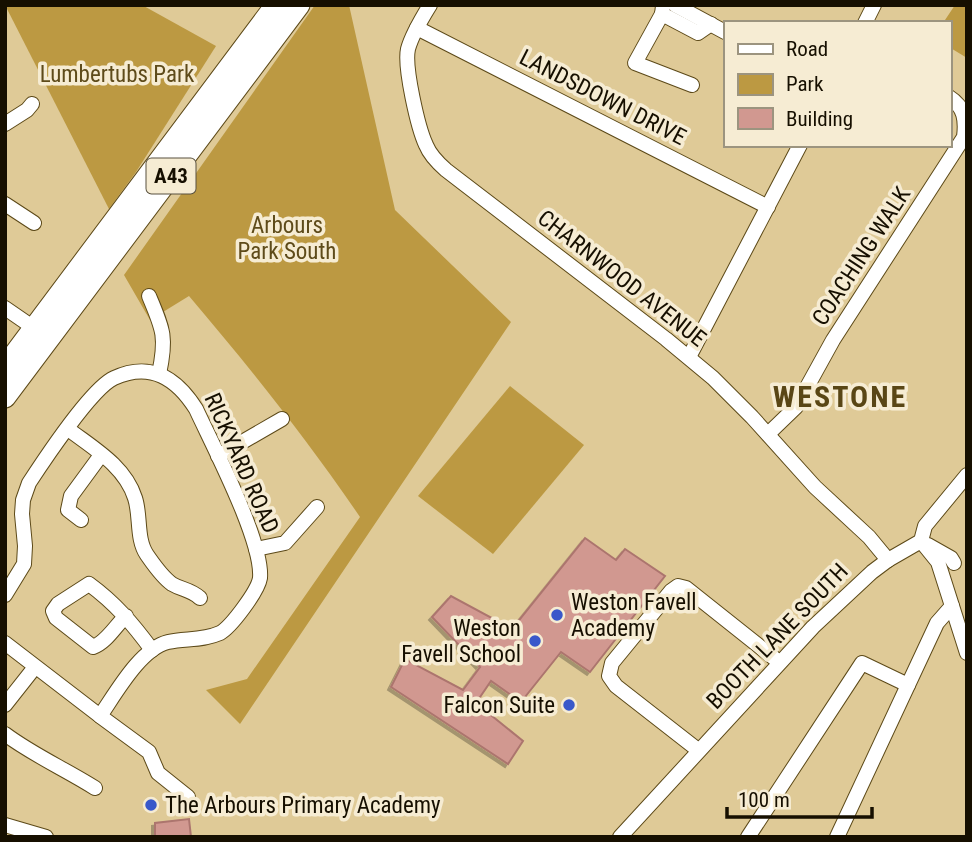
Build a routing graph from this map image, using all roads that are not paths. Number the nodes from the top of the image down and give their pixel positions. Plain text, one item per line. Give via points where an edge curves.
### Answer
1 (276, 5) edge
2 (299, 5) edge
3 (430, 5) edge
4 (874, 5) edge
5 (685, 7) edge
6 (663, 10) edge
7 (866, 21) edge
8 (711, 24) junction
9 (417, 28) junction
10 (724, 31) edge
11 (692, 85) dead end
12 (951, 98) edge
13 (32, 104) dead end
14 (5, 124) edge
15 (799, 147) edge
16 (5, 204) edge
17 (768, 207) junction
18 (34, 223) dead end
19 (149, 296) dead end
20 (51, 306) junction
21 (7, 310) edge
22 (38, 337) junction
23 (689, 357) junction
24 (10, 361) edge
25 (159, 374) junction
26 (5, 397) edge
27 (282, 419) dead end
28 (68, 429) junction
29 (768, 434) junction
30 (101, 455) junction
31 (218, 456) junction
32 (967, 475) edge
33 (317, 506) dead end
34 (81, 520) dead end
35 (921, 541) junction
36 (256, 550) junction
37 (888, 560) junction
38 (954, 566) edge
39 (5, 595) edge
40 (200, 598) dead end
41 (952, 607) junction
42 (126, 616) junction
43 (5, 643) edge
44 (152, 650) junction
45 (967, 653) edge
46 (779, 662) junction
47 (35, 667) junction
48 (908, 685) junction
49 (5, 705) edge
50 (100, 716) junction
51 (5, 734) edge
52 (698, 750) junction
53 (94, 788) dead end
54 (188, 797) dead end
55 (5, 825) edge
56 (46, 837) edge
57 (620, 837) edge
58 (748, 837) edge
59 (837, 837) edge

1 - 20 highway, A43
2 - 22 highway, A43
3 - 9 street, CHARNWOOD AVENUE
4 - 7 street
5 - 8 street
6 - 8 street via 698,33
6 - 11 street via 635,63
8 - 10 street
9 - 17 street, LANDSDOWN DRIVE
9 - 23 street, CHARNWOOD AVENUE via 407,64 422,135 432,156
12 - 29 street, COACHING WALK via 966,119 964,137 833,340 796,407
13 - 14 street
15 - 17 street
16 - 18 street
17 - 23 street
19 - 25 street via 163,328 165,347
20 - 21 street via 30,315
20 - 22 highway, A43
21 - 22 street
21 - 24 street via 17,331
22 - 24 highway, A43
22 - 26 highway, A43
23 - 29 street, CHARNWOOD AVENUE
25 - 28 street via 138,371 114,378 95,392
25 - 31 street, RICKYARD ROAD via 186,393
27 - 31 street
28 - 30 street
28 - 39 street via 29,483 22,514 24,564
29 - 37 street, CHARNWOOD AVENUE
30 - 34 street via 71,496 68,510
30 - 40 street via 127,479 144,552 173,584
31 - 36 street, RICKYARD ROAD
32 - 35 street via 925,526
33 - 36 street via 285,543
35 - 37 street, BOOTH LANE SOUTH
35 - 38 street via 936,558
36 - 44 street, RICKYARD ROAD via 260,580 223,631 206,639 167,642
37 - 46 street, BOOTH LANE SOUTH
38 - 41 street
41 - 45 street
41 - 48 street via 937,623
42 - 42 street via 89,584 53,611 93,647
42 - 44 street
43 - 47 street
44 - 50 street
46 - 52 street, BOOTH LANE SOUTH
46 - 52 street via 686,588 678,586 671,591 612,663 609,676
47 - 49 street
47 - 50 street
48 - 58 street via 862,663
48 - 59 street
50 - 54 street via 149,752 158,773
51 - 53 street
52 - 57 street, BOOTH LANE SOUTH
55 - 56 street

